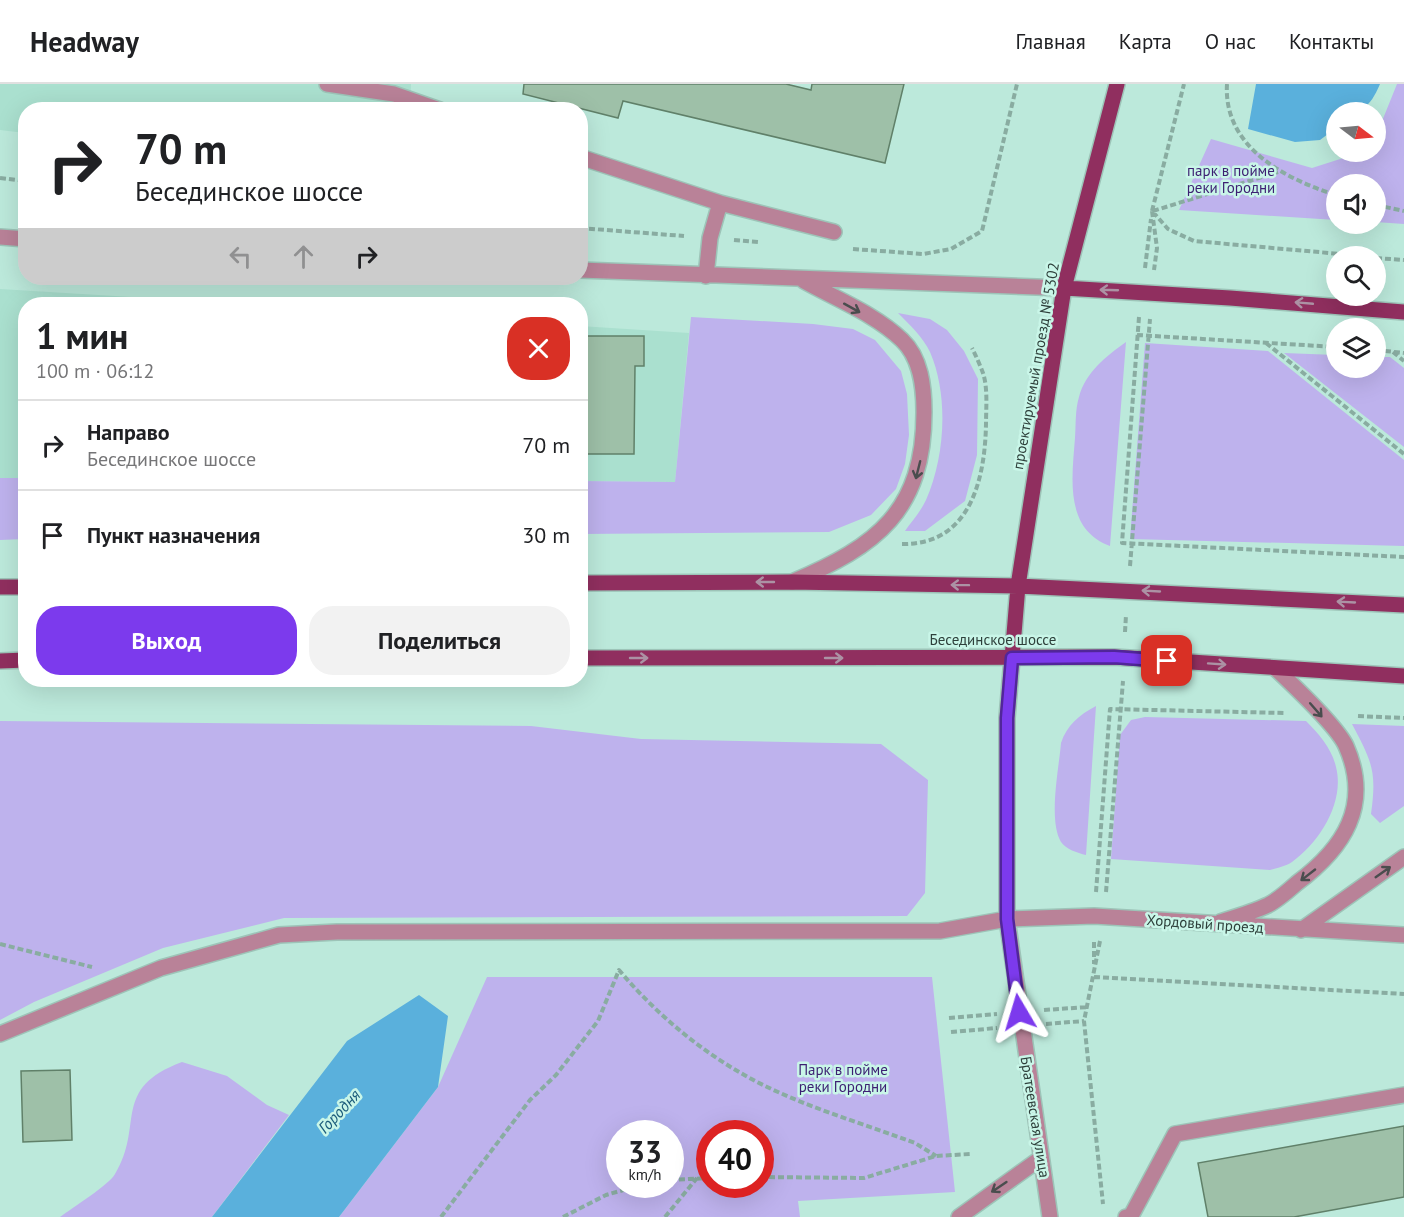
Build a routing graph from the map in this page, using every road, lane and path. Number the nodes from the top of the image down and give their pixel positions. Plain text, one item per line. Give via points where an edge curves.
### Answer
1 (327, 84) edge
2 (1017, 84) edge
3 (1117, 84) edge
4 (1184, 84) edge
5 (1227, 84) edge
6 (417, 102) edge
7 (588, 160) edge
8 (1278, 172) junction
9 (0, 178) edge
10 (18, 180) edge
11 (1326, 191) edge
12 (991, 195) dead end
13 (720, 203) junction
14 (1386, 208) edge
15 (1152, 211) junction
16 (1404, 211) edge
17 (834, 232) dead end
18 (0, 237) edge
19 (18, 238) edge
20 (1326, 253) edge
21 (1386, 259) edge
22 (1404, 260) edge
23 (588, 270) edge
24 (706, 276) junction
25 (801, 280) junction
26 (1064, 288) junction
27 (1142, 291) junction
28 (1404, 312) edge
29 (1137, 335) junction
30 (1149, 336) junction
31 (1265, 342) junction
32 (1326, 347) edge
33 (972, 348) dead end
34 (1386, 351) edge
35 (1393, 352) junction
36 (1404, 352) edge
37 (1404, 361) edge
38 (1404, 454) edge
39 (1132, 543) junction
40 (894, 544) dead end
41 (1404, 558) edge
42 (792, 582) junction
43 (588, 583) edge
44 (1018, 586) junction
45 (0, 587) edge
46 (18, 587) edge
47 (1128, 590) junction
48 (1404, 605) edge
49 (588, 658) edge
50 (1012, 658) junction
51 (1124, 658) junction
52 (18, 660) edge
53 (0, 661) edge
54 (1275, 668) junction
55 (1404, 676) edge
56 (1121, 708) junction
57 (1319, 713) junction
58 (1404, 718) edge
59 (1404, 857) edge
60 (1107, 875) dead end
61 (1094, 916) junction
62 (1007, 919) junction
63 (1214, 924) junction
64 (1301, 930) junction
65 (1404, 935) edge
66 (0, 944) edge
67 (1094, 977) junction
68 (137, 978) junction
69 (1404, 994) edge
70 (0, 1034) edge
71 (1404, 1095) edge
72 (970, 1154) dead end
73 (936, 1156) junction
74 (1041, 1158) junction
75 (774, 1177) edge
76 (696, 1179) edge
77 (606, 1195) edge
78 (1103, 1205) dead end
79 (441, 1217) edge
80 (563, 1217) edge
81 (665, 1217) edge
82 (959, 1217) edge
83 (1050, 1217) edge
84 (1126, 1217) edge

1 - 6 street via 394,94
2 - 12 path
3 - 26 main road, проектируемый проезд № 5302
4 - 15 path
5 - 8 path via 1226,98 1237,132
7 - 13 street
8 - 11 path
8 - 15 path
9 - 10 path
13 - 17 street
13 - 24 street via 710,238
14 - 16 path
15 - 20 path via 1168,229 1194,241
15 - 27 path
18 - 19 street
21 - 22 path
23 - 24 street
24 - 25 street
25 - 26 street
25 -> 42 street via 902,340 919,369 924,424 918,471 895,518 831,566
27 -> 26 main road
26 - 44 main road, проектируемый проезд № 5302
28 -> 27 main road
27 - 29 path
29 - 30 path
29 - 39 path via 1122,543
30 - 31 path
30 - 39 path
31 - 32 path
31 - 38 path
33 - 40 path via 984,375 986,416 985,457 978,491 961,519 936,538
34 - 35 path
35 - 36 path
35 - 37 path
39 - 41 path
39 - 47 path
42 -> 43 main road
44 -> 42 main road
44 - 47 main road
44 - 50 main road, проектируемый проезд № 5302
45 - 46 main road
48 -> 47 main road
47 - 51 path
49 -> 50 main road, Бесединское шоссе
50 - 51 main road, Бесединское шоссе
50 - 62 street, Братеевская улица via 1007,718
51 -> 54 main road, Бесединское шоссе
51 - 56 path
52 - 53 main road
54 - 55 main road, Бесединское шоссе
54 -> 57 street
56 - 57 path
56 - 60 path
56 - 61 path via 1110,709
57 - 58 path
57 -> 63 street via 1345,743 1356,775 1348,828 1332,855 1269,905
64 -> 59 street
61 - 62 street, Хордовый проезд
61 - 63 street, Хордовый проезд
61 - 67 path
62 - 68 street, Хордовый проезд via 940,931 279,935
62 - 74 street, Братеевская улица
63 - 64 street, Хордовый проезд
64 - 65 street, Хордовый проезд
66 - 68 path
67 - 69 path
67 - 78 path via 1084,1021
68 - 70 street, Хордовый проезд
71 - 84 street via 1175,1134 1131,1216
72 - 73 path
73 - 75 path via 864,1178
73 - 79 path via 915,1143 778,1092 727,1066 682,1032 619,970 598,1021 556,1075 530,1100
74 -> 82 street
74 - 83 street, Братеевская улица
76 - 81 path
77 - 80 path

